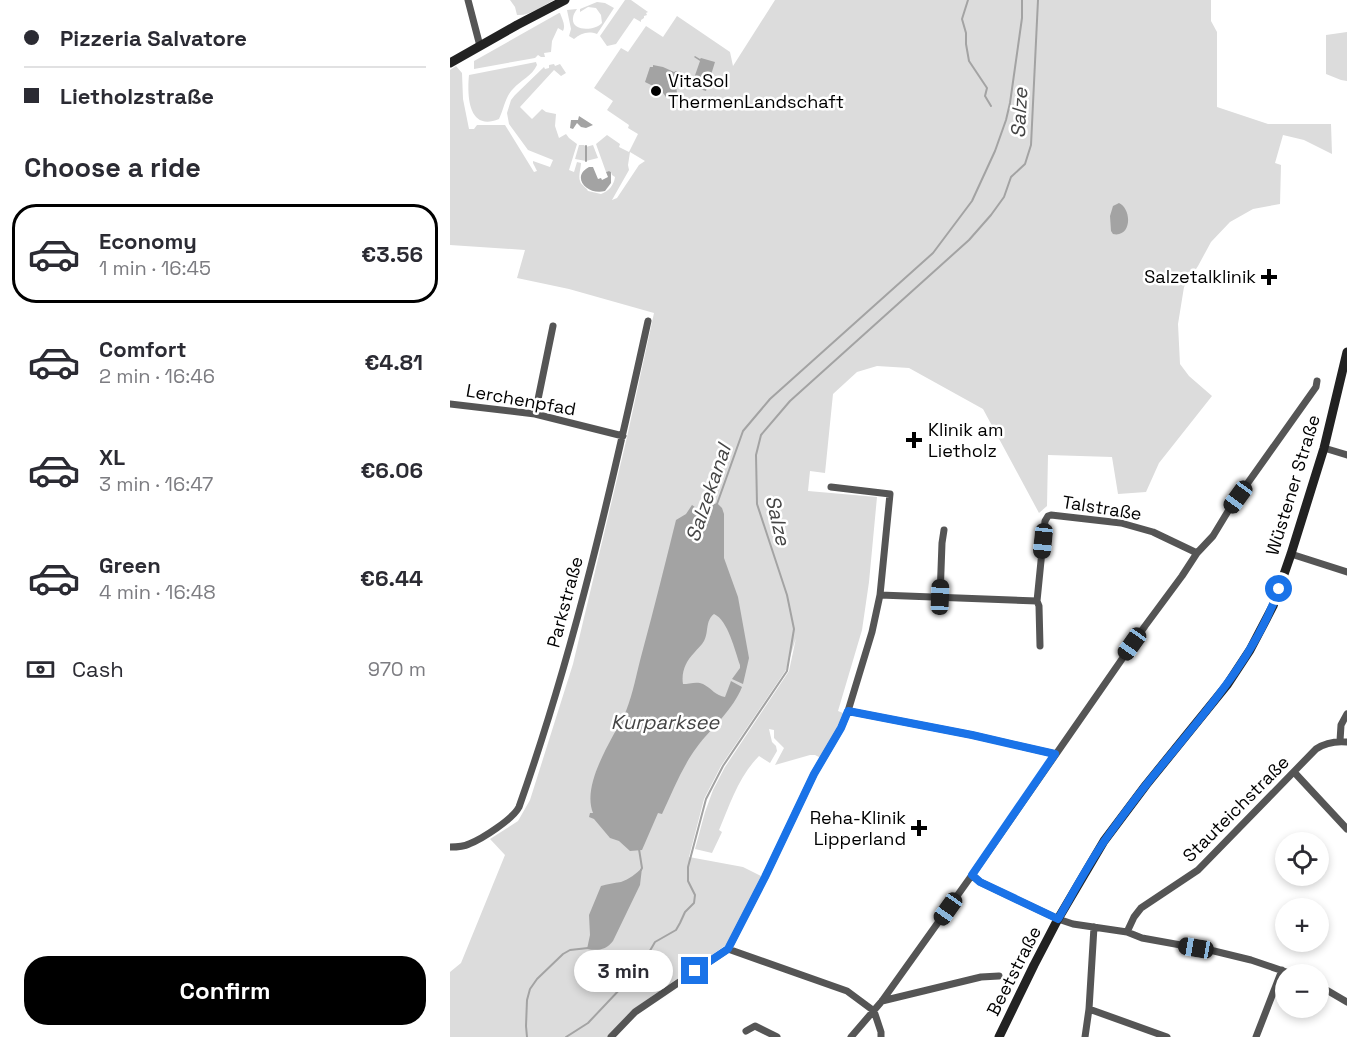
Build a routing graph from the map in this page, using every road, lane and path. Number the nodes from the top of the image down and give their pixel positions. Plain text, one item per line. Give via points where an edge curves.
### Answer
1 (468, 0) edge
2 (565, 0) edge
3 (480, 46) junction
4 (450, 63) edge
5 (648, 321) dead end
6 (553, 326) dead end
7 (1347, 352) edge
8 (1317, 381) dead end
9 (450, 404) edge
10 (535, 414) junction
11 (623, 436) junction
12 (1323, 448) junction
13 (1347, 455) edge
14 (831, 487) dead end
15 (944, 530) dead end
16 (1197, 553) junction
17 (1291, 554) junction
18 (1347, 572) edge
19 (880, 595) junction
20 (940, 597) junction
21 (1037, 601) junction
22 (1040, 646) dead end
23 (848, 711) junction
24 (1347, 714) edge
25 (1343, 742) edge
26 (1055, 754) junction
27 (1294, 772) junction
28 (1347, 829) edge
29 (450, 848) edge
30 (972, 875) junction
31 (1058, 919) junction
32 (1094, 927) junction
33 (1127, 932) junction
34 (728, 949) junction
35 (1275, 968) edge
36 (999, 976) dead end
37 (1275, 988) edge
38 (1329, 991) edge
39 (882, 1001) junction
40 (1347, 1002) edge
41 (1089, 1009) junction
42 (874, 1011) junction
43 (746, 1031) dead end
44 (611, 1037) edge
45 (777, 1037) edge
46 (851, 1037) edge
47 (880, 1037) edge
48 (999, 1037) edge
49 (1085, 1037) edge
50 (1167, 1037) edge
51 (1256, 1037) edge

1 - 3 street
2 - 3 main road
3 - 4 main road
5 - 11 street, Parkstraße
6 - 10 street
7 - 12 main road, Wüstener Straße
8 - 16 street via 1213,536
9 - 10 street, Lerchenpfad
10 - 11 street, Lerchenpfad
11 - 29 street, Parkstraße via 568,650 517,812 471,843
12 - 13 street
12 - 17 main road, Wüstener Straße
14 - 19 street via 890,494
15 - 20 street
16 - 21 street, Talstraße via 1153,532 1121,523 1051,515 1045,521
16 - 26 street
17 - 18 street
17 - 31 main road, Wüstener Straße via 1273,606 1250,650 1104,841
19 - 20 street
19 - 23 street
20 - 21 street
21 - 22 street, Talstraße
23 - 26 street
23 - 34 street
24 - 25 street via 1341,725
25 - 27 street, Stauteichstraße via 1316,749
26 - 30 street
27 - 28 street
27 - 33 street, Stauteichstraße via 1198,870 1141,908
30 - 31 street
30 - 39 street
31 - 32 street
31 - 48 main road, Beetstraße
32 - 33 street
32 - 41 street
33 - 35 street
34 - 42 street via 847,991
34 - 44 street via 644,1005
36 - 39 street
37 - 51 street
38 - 40 street
39 - 42 street
41 - 49 street
41 - 50 street
42 - 46 street
42 - 47 street
43 - 45 street via 755,1026

